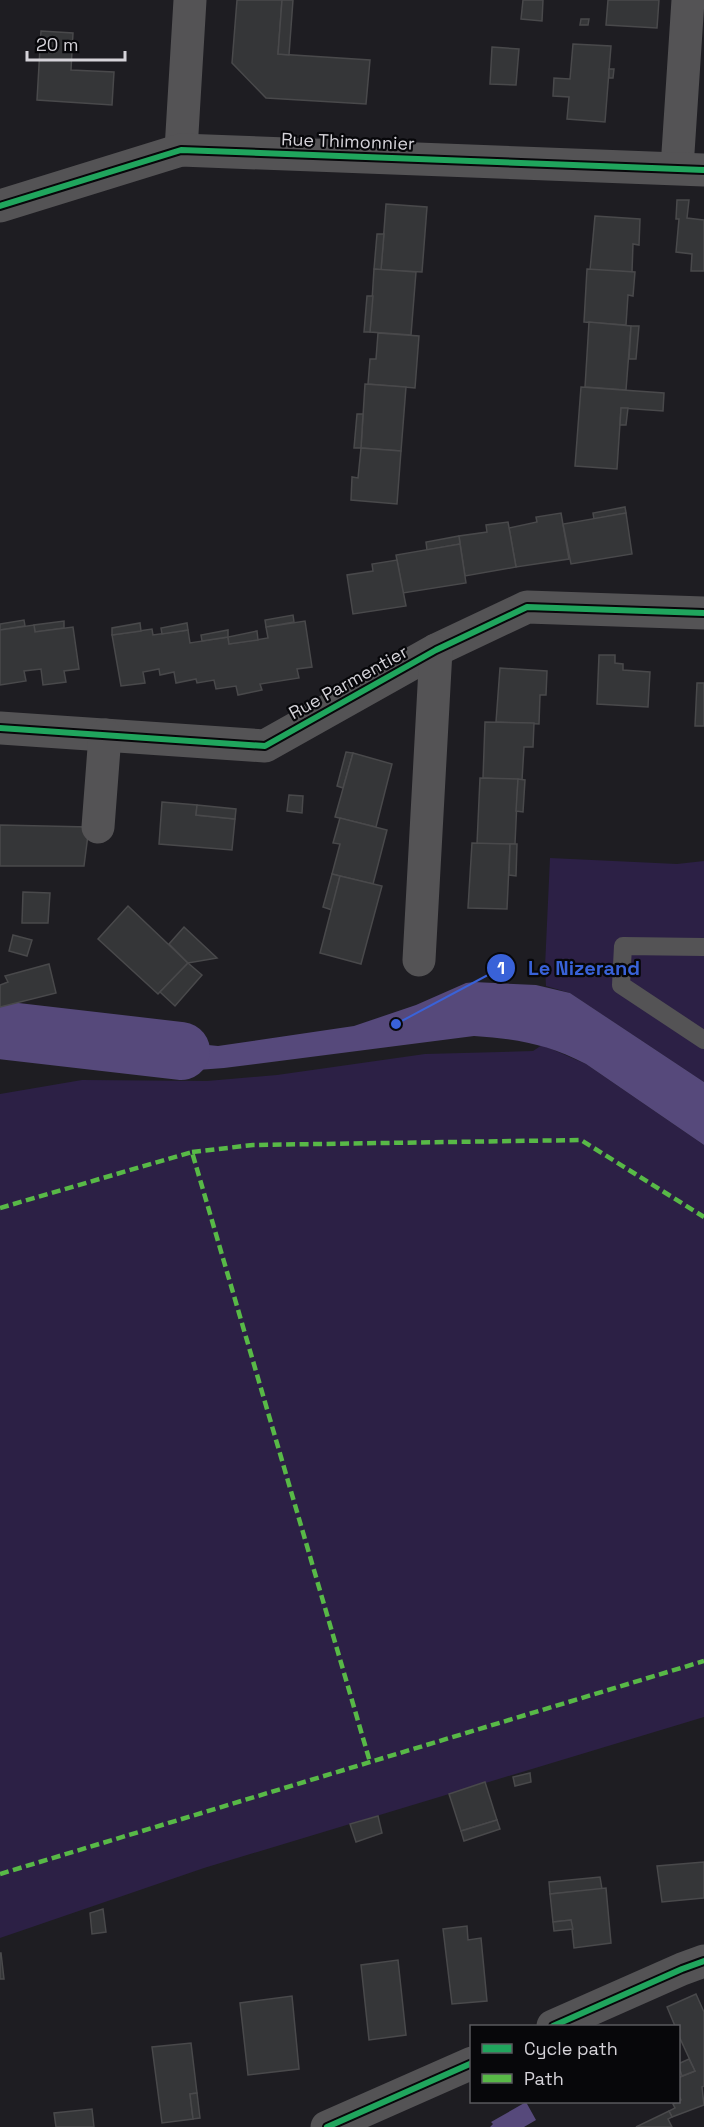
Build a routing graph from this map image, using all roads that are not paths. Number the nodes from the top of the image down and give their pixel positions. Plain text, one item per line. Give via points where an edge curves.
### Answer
1 (190, 0) edge
2 (688, 0) edge
3 (181, 150) junction
4 (691, 169) edge
5 (0, 206) edge
6 (704, 613) edge
7 (436, 650) junction
8 (0, 728) edge
9 (105, 735) junction
10 (98, 827) dead end
11 (704, 947) edge
12 (419, 960) dead end
13 (704, 1040) edge
14 (704, 1961) edge
15 (555, 2025) edge
16 (470, 2063) edge
17 (327, 2127) edge

1 - 3 street
2 - 4 street
3 - 4 street, Rue Thimonnier
3 - 5 street, Rue Thimonnier
6 - 7 street, Rue Parmentier via 527,607
7 - 9 street, Rue Parmentier via 265,746
7 - 12 street
8 - 9 street, Rue Parmentier
9 - 10 street
11 - 13 lane via 623,946 621,985
14 - 15 street
16 - 17 street

